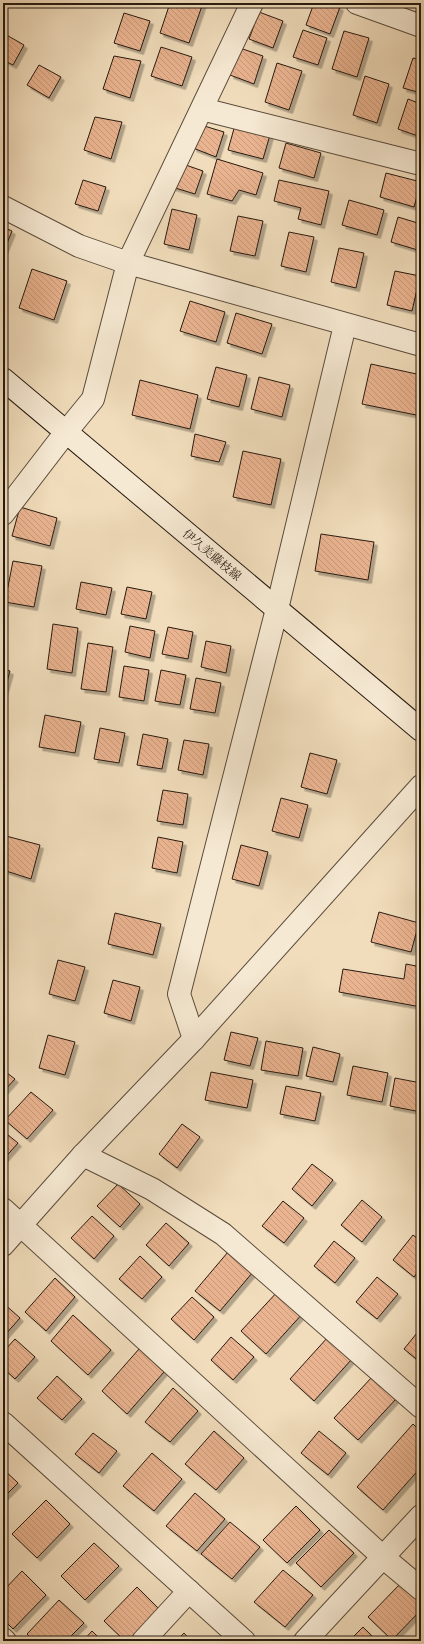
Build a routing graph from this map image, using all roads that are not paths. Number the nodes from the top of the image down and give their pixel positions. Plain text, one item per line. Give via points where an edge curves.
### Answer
1 (252, 3) edge
2 (357, 3) edge
3 (421, 26) edge
4 (202, 109) junction
5 (421, 164) edge
6 (3, 207) edge
7 (128, 262) junction
8 (345, 325) junction
9 (421, 345) edge
10 (3, 380) edge
11 (66, 432) junction
12 (3, 514) edge
13 (277, 609) junction
14 (421, 730) edge
15 (421, 786) edge
16 (194, 1039) junction
17 (83, 1156) junction
18 (3, 1209) edge
19 (21, 1225) junction
20 (3, 1245) edge
21 (421, 1407) edge
22 (3, 1423) edge
23 (421, 1516) edge
24 (384, 1558) junction
25 (421, 1589) edge
26 (189, 1591) junction
27 (3, 1639) edge
28 (6, 1641) edge
29 (143, 1641) edge
30 (244, 1641) edge
31 (305, 1641) edge

1 - 4 street
2 - 3 street
4 - 5 street
4 - 7 street
6 - 7 street via 79,246
7 - 8 street
7 - 11 street via 93,399
8 - 9 street
8 - 13 street
10 - 11 street, 伊久美藤枝線
11 - 12 street
11 - 13 street, 伊久美藤枝線
13 - 14 street, 伊久美藤枝線
13 - 16 street via 179,994
15 - 16 street
16 - 17 street
17 - 19 street
17 - 21 street via 152,1189 223,1234
18 - 19 street
19 - 20 street
19 - 24 street
22 - 26 street
23 - 24 street
24 - 25 street
24 - 31 street
26 - 29 street
26 - 30 street
27 - 28 street

